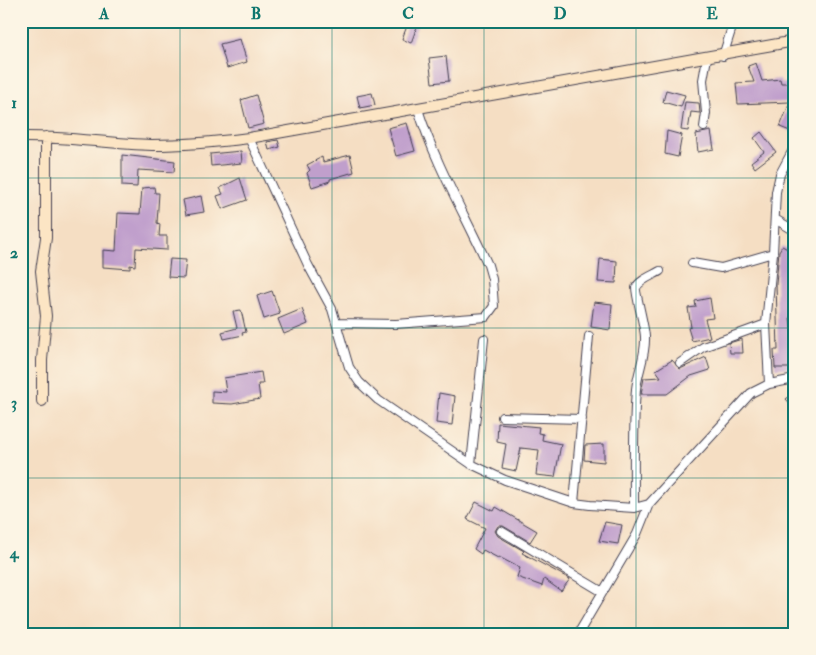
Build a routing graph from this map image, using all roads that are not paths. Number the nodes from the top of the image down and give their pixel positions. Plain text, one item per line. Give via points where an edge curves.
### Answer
1 (734, 21) edge
2 (795, 41) edge
3 (723, 56) junction
4 (707, 58) junction
5 (418, 109) junction
6 (704, 127) dead end
7 (21, 137) edge
8 (46, 137) junction
9 (249, 138) junction
10 (795, 146) edge
11 (775, 219) junction
12 (795, 231) edge
13 (773, 253) junction
14 (692, 263) dead end
15 (660, 271) dead end
16 (338, 323) junction
17 (766, 324) junction
18 (589, 336) dead end
19 (484, 339) dead end
20 (680, 363) dead end
21 (795, 379) edge
22 (769, 384) junction
23 (42, 402) dead end
24 (502, 417) dead end
25 (582, 419) junction
26 (471, 464) junction
27 (574, 503) junction
28 (648, 504) junction
29 (634, 508) junction
30 (501, 531) dead end
31 (602, 592) junction
32 (578, 634) edge

1 - 3 street
2 - 3 street
3 - 4 street
4 - 5 street
4 - 6 street via 703,80
5 - 9 street
5 - 16 street via 446,180 488,265 494,306 486,317 396,324
7 - 8 street
8 - 9 street via 152,145
8 - 23 street via 46,238 40,271 46,316
9 - 16 street
10 - 11 street via 780,174
11 - 12 street
11 - 13 street
13 - 14 street via 720,268
13 - 17 street
15 - 29 street via 639,284 635,294 646,343 634,416
16 - 26 street via 350,367 359,382 378,400
17 - 20 street via 703,347
17 - 22 street
18 - 25 street
19 - 26 street
21 - 22 street
22 - 28 street via 751,393
24 - 25 street
25 - 27 street
26 - 27 street via 505,480
27 - 29 street
28 - 29 street
28 - 31 street via 637,534
30 - 31 street
31 - 32 street

